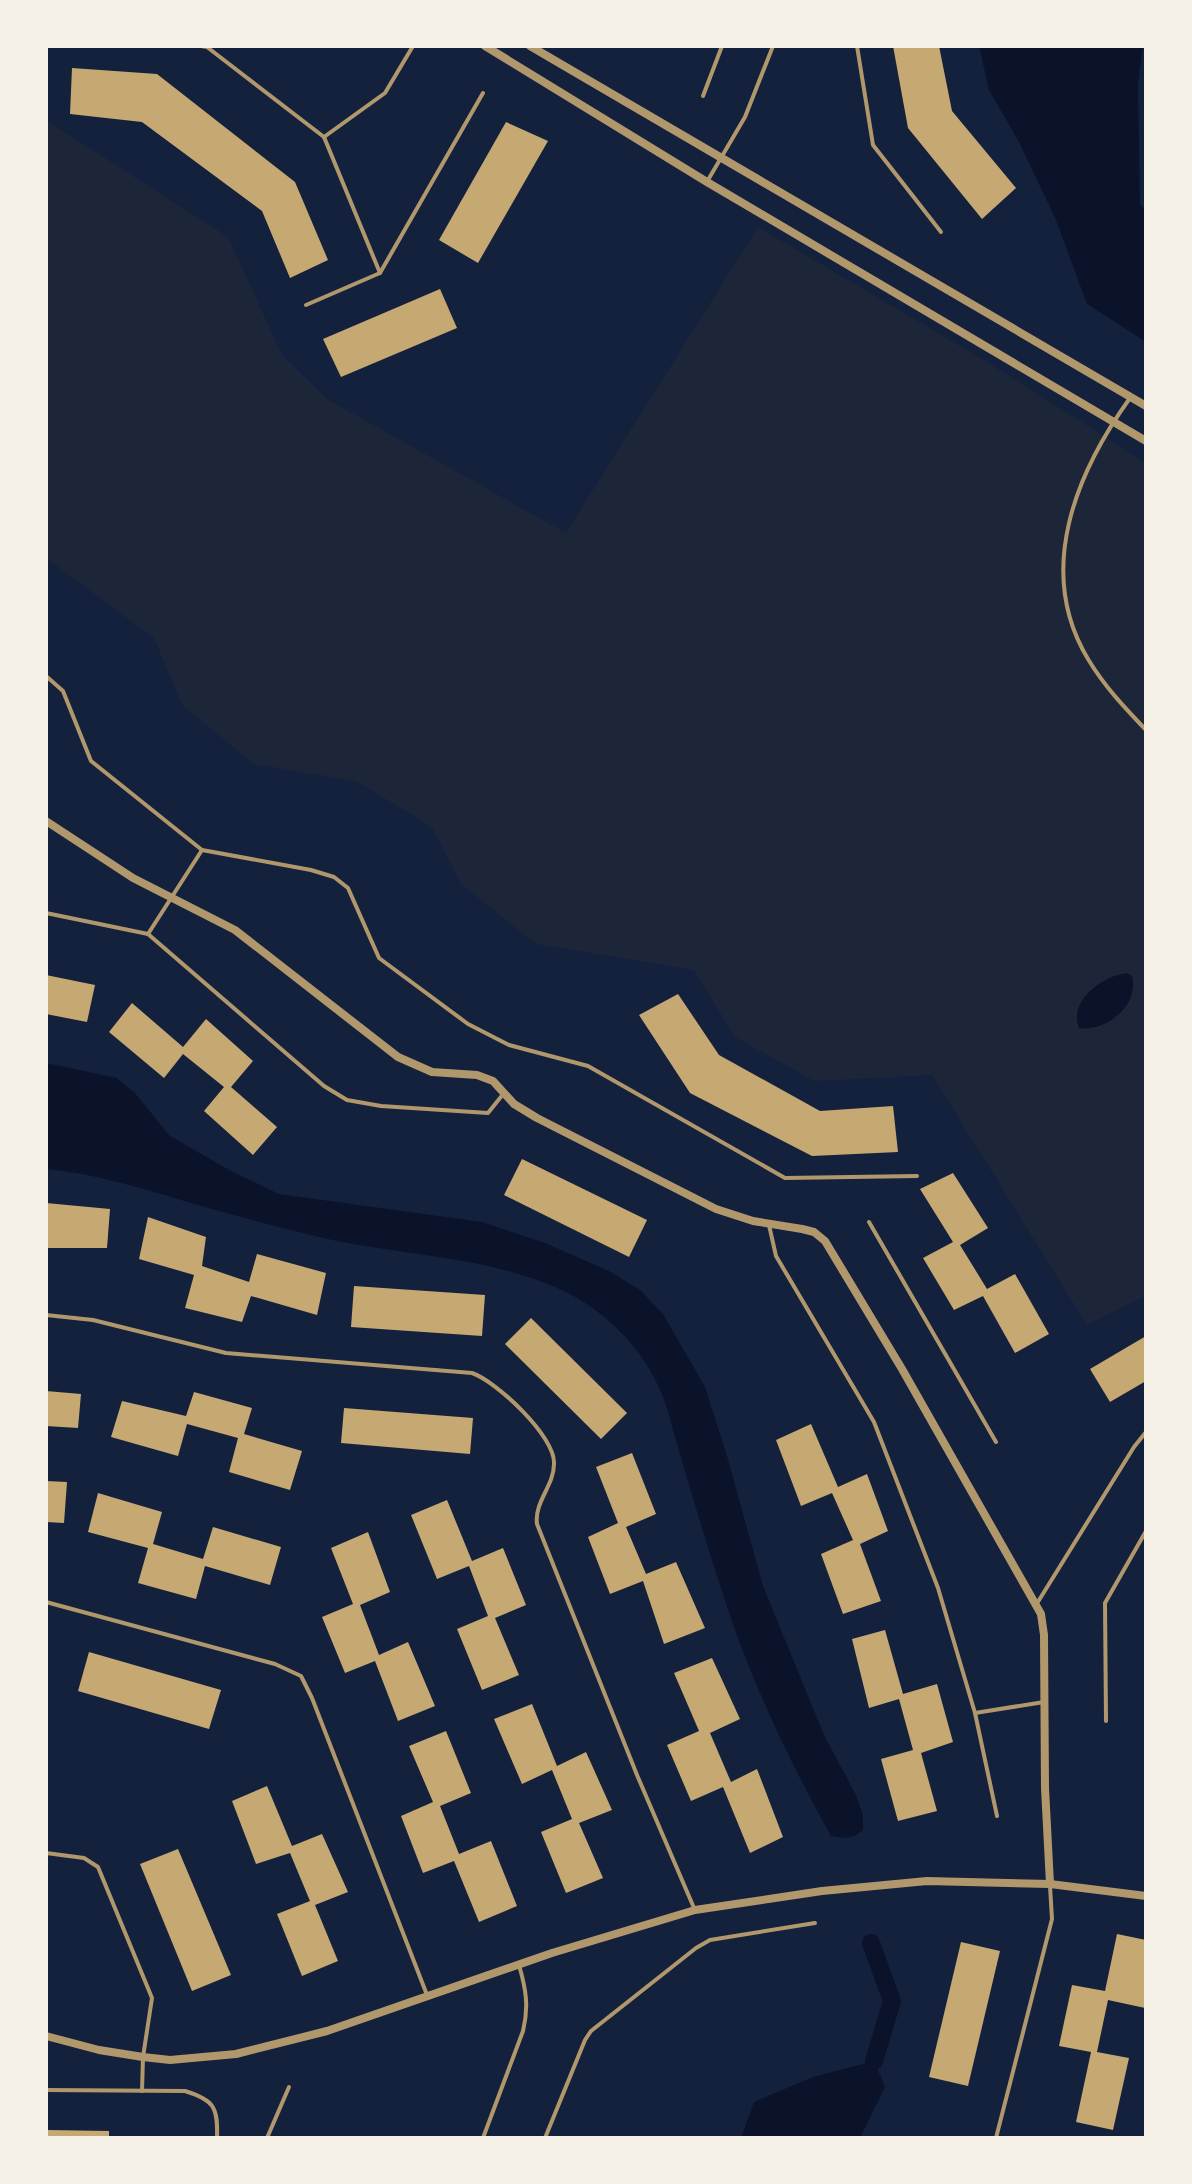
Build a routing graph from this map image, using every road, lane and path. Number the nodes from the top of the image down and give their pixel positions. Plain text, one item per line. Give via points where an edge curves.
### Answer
1 (201, 46) edge
2 (413, 46) edge
3 (485, 46) edge
4 (530, 46) edge
5 (722, 46) edge
6 (773, 46) edge
7 (857, 46) edge
8 (483, 93) dead end
9 (703, 96) dead end
10 (324, 137) junction
11 (720, 159) junction
12 (707, 182) junction
13 (941, 232) dead end
14 (380, 273) junction
15 (306, 305) dead end
16 (1130, 398) junction
17 (1146, 406) edge
18 (1112, 423) junction
19 (1146, 441) edge
20 (46, 676) edge
21 (1146, 730) edge
22 (46, 821) edge
23 (202, 850) junction
24 (173, 898) junction
25 (46, 913) edge
26 (148, 934) junction
27 (504, 1093) junction
28 (917, 1176) dead end
29 (869, 1222) dead end
30 (769, 1224) junction
31 (46, 1315) edge
32 (1146, 1432) edge
33 (996, 1442) dead end
34 (1146, 1531) edge
35 (46, 1602) edge
36 (1036, 1605) junction
37 (1046, 1702) junction
38 (975, 1713) junction
39 (1106, 1721) dead end
40 (997, 1816) dead end
41 (46, 1853) edge
42 (1050, 1884) junction
43 (1146, 1896) edge
44 (695, 1910) junction
45 (815, 1923) dead end
46 (519, 1965) junction
47 (427, 1995) junction
48 (46, 2036) edge
49 (143, 2057) junction
50 (289, 2087) dead end
51 (46, 2090) edge
52 (142, 2091) junction
53 (217, 2138) edge
54 (267, 2138) edge
55 (483, 2138) edge
56 (545, 2138) edge
57 (996, 2138) edge

1 - 10 lane
2 - 10 lane via 385,93
3 - 12 street
4 - 11 street
5 - 9 lane
6 - 11 lane via 745,117
7 - 13 lane via 873,145
8 - 14 lane
10 - 14 lane
11 - 12 lane
11 - 16 street
12 - 18 street
14 - 15 lane
16 - 17 street
16 - 18 lane
18 - 19 street
18 - 21 lane via 1068,519 1063,581 1086,657
20 - 23 lane via 63,691 91,761
22 - 24 street
23 - 24 lane
23 - 28 lane via 334,877 348,888 379,958 468,1024 509,1045 588,1066 785,1178
24 - 26 lane
24 - 27 street via 235,930 398,1057 432,1072 477,1075
25 - 26 lane
26 - 27 lane via 347,1100 488,1113
27 - 30 street via 537,1118 716,1209
29 - 33 lane
30 - 36 street via 814,1232 825,1241
30 - 38 lane via 776,1256 874,1422 938,1588
31 - 44 lane via 93,1320 226,1353 453,1371 484,1377 494,1385 553,1450 553,1473 537,1524
32 - 36 lane
34 - 39 lane via 1105,1603
35 - 47 lane via 275,1664 301,1676
36 - 37 street via 1044,1624
37 - 38 lane
37 - 42 street
38 - 40 lane
41 - 49 lane via 84,1858 98,1867 152,1998
42 - 43 street
42 - 44 street via 927,1881
42 - 57 lane via 1052,1919
44 - 46 street
45 - 56 lane via 710,1940 598,2023 585,2040
46 - 47 street
46 - 55 lane via 527,2014
47 - 49 street via 327,2031 236,2054
48 - 49 street
49 - 52 lane
50 - 54 lane
51 - 52 lane
52 - 53 lane via 185,2091 205,2097 218,2124

